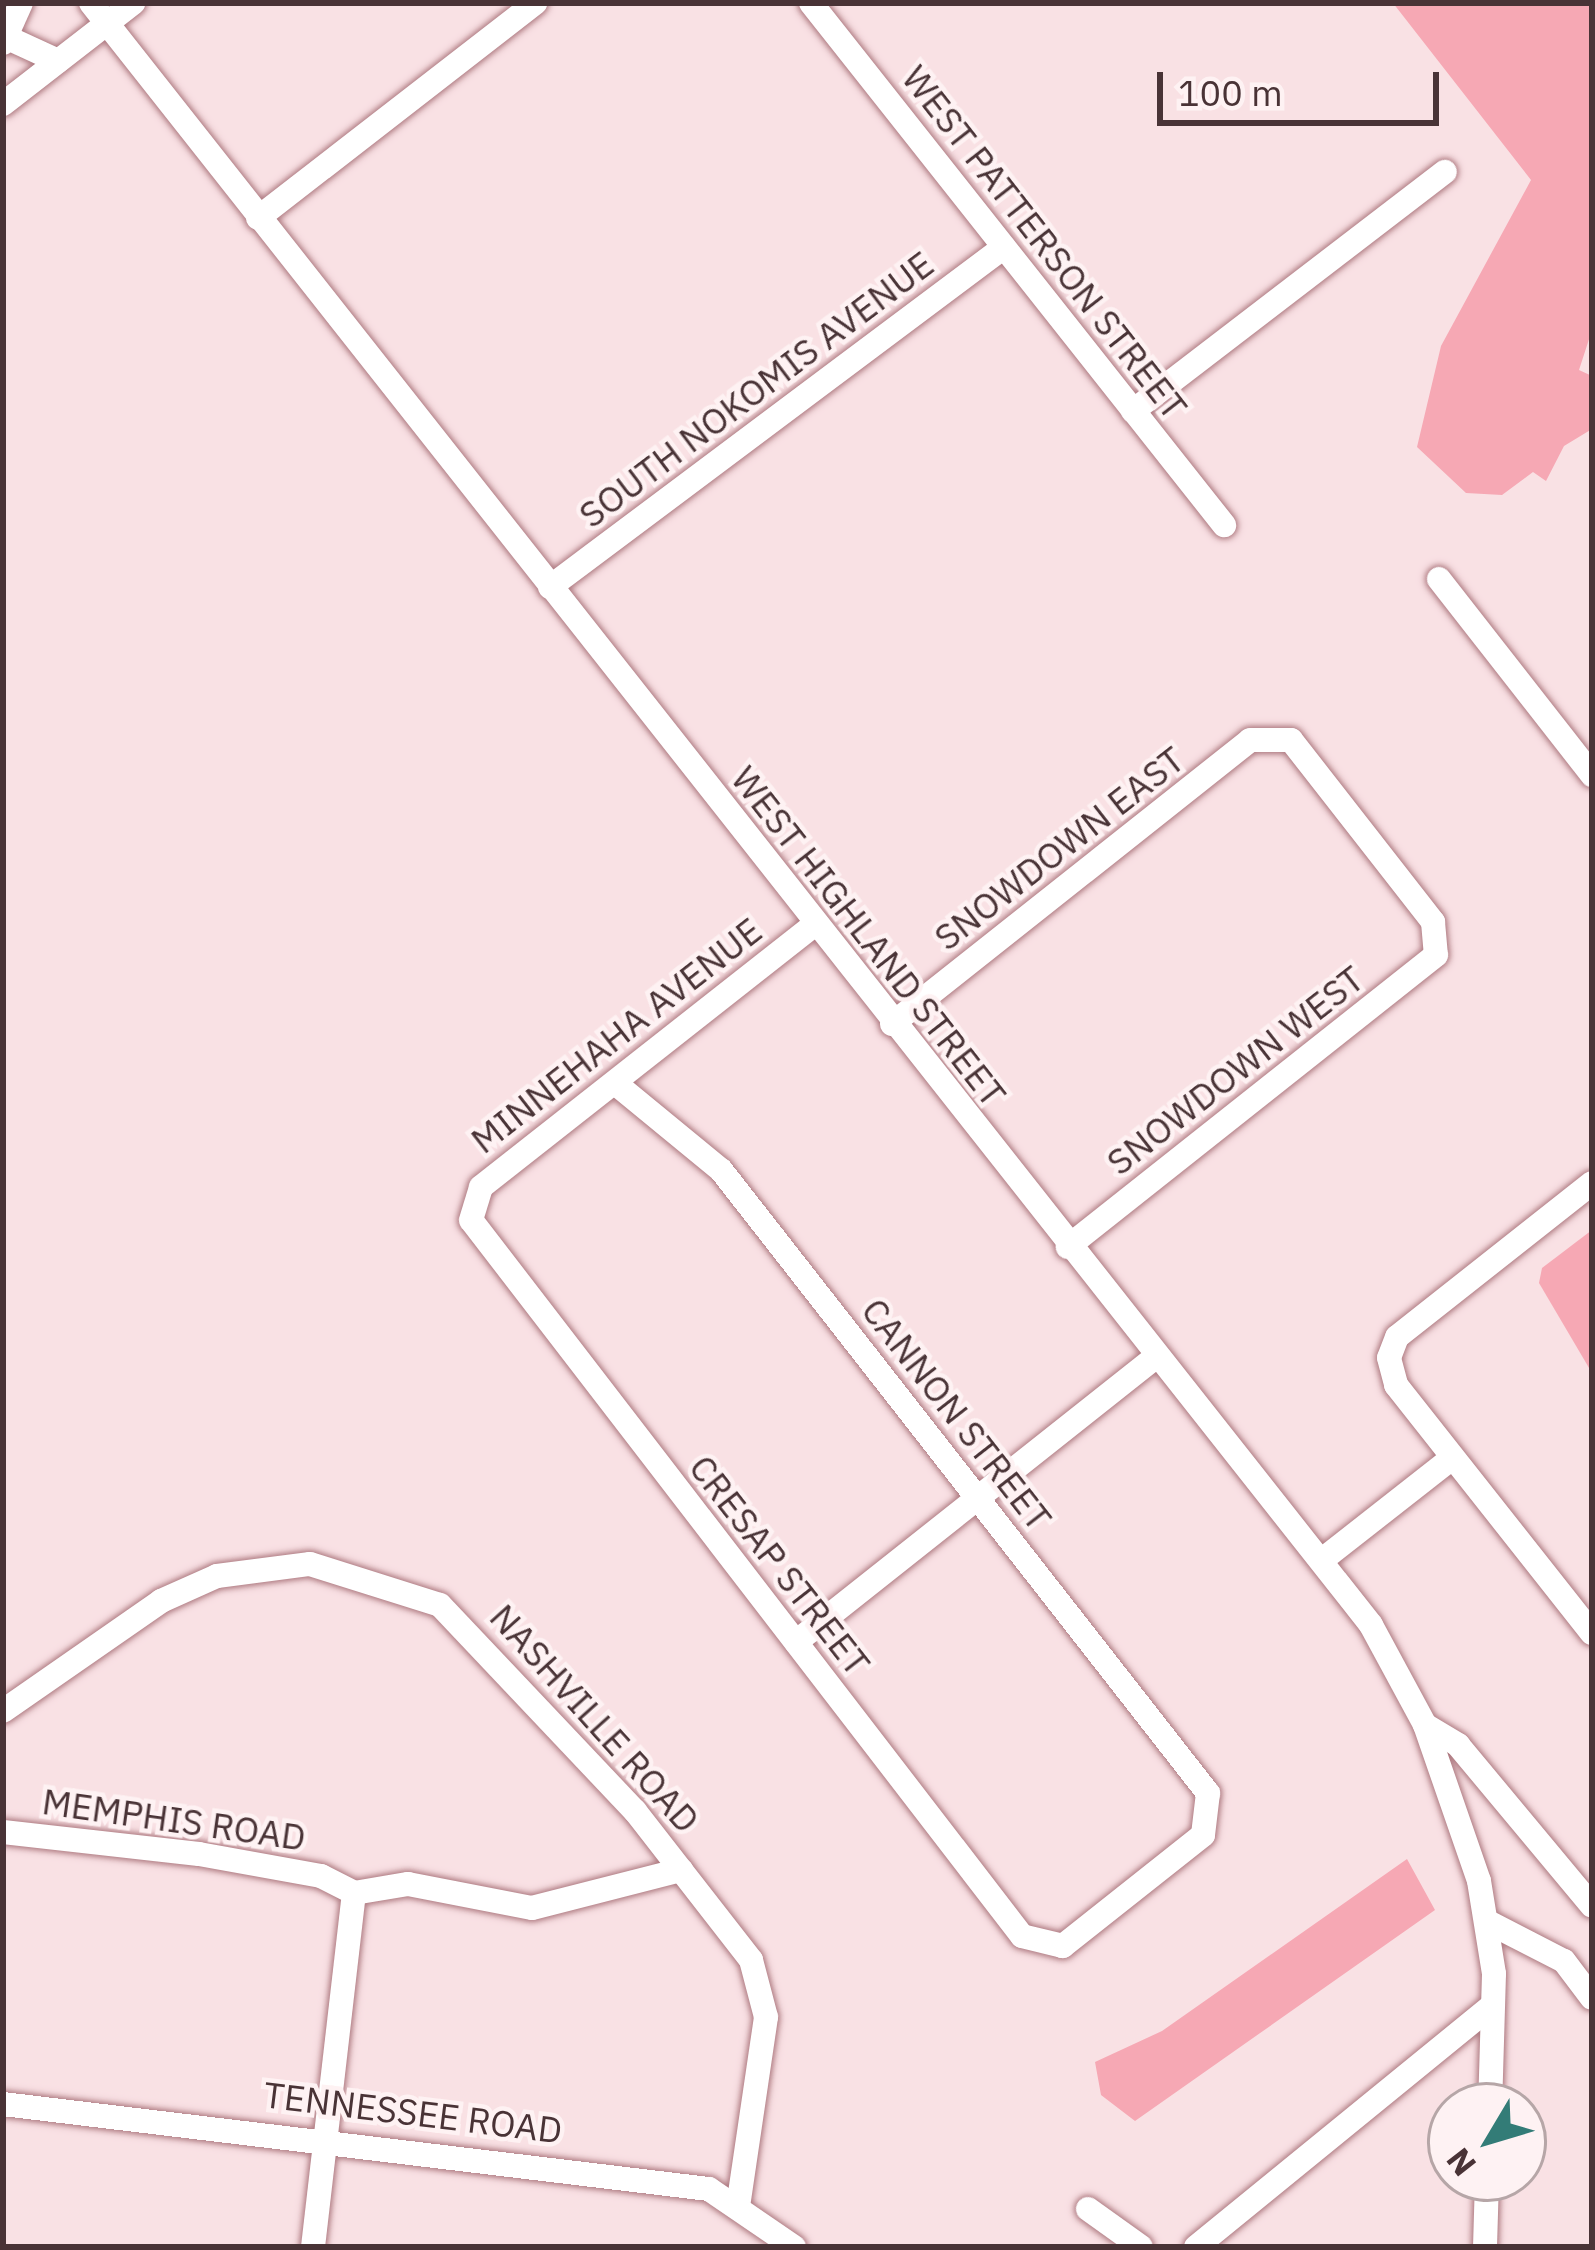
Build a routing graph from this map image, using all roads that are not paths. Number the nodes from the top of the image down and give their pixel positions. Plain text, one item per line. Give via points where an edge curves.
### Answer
1 (21, 3) edge
2 (133, 3) edge
3 (535, 3) edge
4 (811, 3) edge
5 (99, 13) edge
6 (6, 40) edge
7 (58, 61) junction
8 (3, 104) edge
9 (1444, 172) dead end
10 (259, 218) junction
11 (1004, 247) junction
12 (1133, 411) junction
13 (1224, 525) dead end
14 (1439, 579) dead end
15 (550, 587) junction
16 (1272, 733) joint
17 (1592, 775) edge
18 (813, 926) junction
19 (892, 1024) junction
20 (615, 1083) junction
21 (1592, 1183) edge
22 (472, 1208) joint
23 (1068, 1247) junction
24 (1154, 1358) junction
25 (1452, 1458) junction
26 (978, 1500) junction
27 (1322, 1560) junction
28 (1592, 1633) edge
29 (796, 1642) junction
30 (3, 1711) edge
31 (1425, 1725) junction
32 (3, 1832) edge
33 (681, 1870) junction
34 (354, 1893) junction
35 (1592, 1906) edge
36 (1488, 1922) junction
37 (1050, 1948) joint
38 (1592, 1998) edge
39 (1493, 2005) junction
40 (1491, 2082) edge
41 (3, 2104) edge
42 (325, 2138) junction
43 (739, 2200) junction
44 (1486, 2202) edge
45 (1088, 2209) dead end
46 (313, 2247) edge
47 (794, 2247) edge
48 (1141, 2247) edge
49 (1196, 2247) edge
50 (1485, 2247) edge

1 - 6 street
2 - 5 street
3 - 10 street
4 - 11 street, WEST PATTERSON STREET
5 - 7 street
5 - 10 street, WEST HIGHLAND STREET
6 - 7 street
7 - 8 street
9 - 12 street
10 - 15 street, WEST HIGHLAND STREET
11 - 12 street, WEST PATTERSON STREET
11 - 15 street, SOUTH NOKOMIS AVENUE
12 - 13 street, WEST PATTERSON STREET
14 - 17 street
15 - 18 street, WEST HIGHLAND STREET
16 - 19 street, SNOWDOWN EAST
16 - 23 street, SNOWDOWN WEST via 1291,740 1433,922 1438,944 1429,963
18 - 19 street, WEST HIGHLAND STREET
18 - 20 street, MINNEHAHA AVENUE
19 - 23 street, WEST HIGHLAND STREET
20 - 22 street, MINNEHAHA AVENUE via 481,1187
20 - 26 street, CANNON STREET via 721,1170
21 - 25 street via 1391,1347 1396,1385
22 - 29 street, CRESAP STREET via 475,1232
23 - 24 street, WEST HIGHLAND STREET
24 - 26 street
24 - 27 street, WEST HIGHLAND STREET
25 - 27 street
25 - 28 street
26 - 29 street
26 - 37 street, CANNON STREET via 1208,1792 1213,1813 1203,1835
27 - 31 street, WEST HIGHLAND STREET
29 - 37 street, CRESAP STREET via 1022,1936
30 - 33 street, NASHVILLE ROAD via 161,1601 217,1576 310,1564 358,1571 409,1588 470,1629
31 - 35 street, WEST HIGHLAND STREET via 1458,1745
31 - 36 street
32 - 34 street, MEMPHIS ROAD via 219,1858 321,1876
33 - 34 street, MEMPHIS ROAD via 557,1909 408,1884
33 - 43 street, NASHVILLE ROAD via 736,1935 761,1990
34 - 42 street
36 - 38 street via 1564,1961
36 - 39 street
39 - 40 street
39 - 49 street
41 - 42 street, TENNESSEE ROAD
42 - 43 street, TENNESSEE ROAD
42 - 46 street
43 - 47 street
44 - 50 street
45 - 48 street

